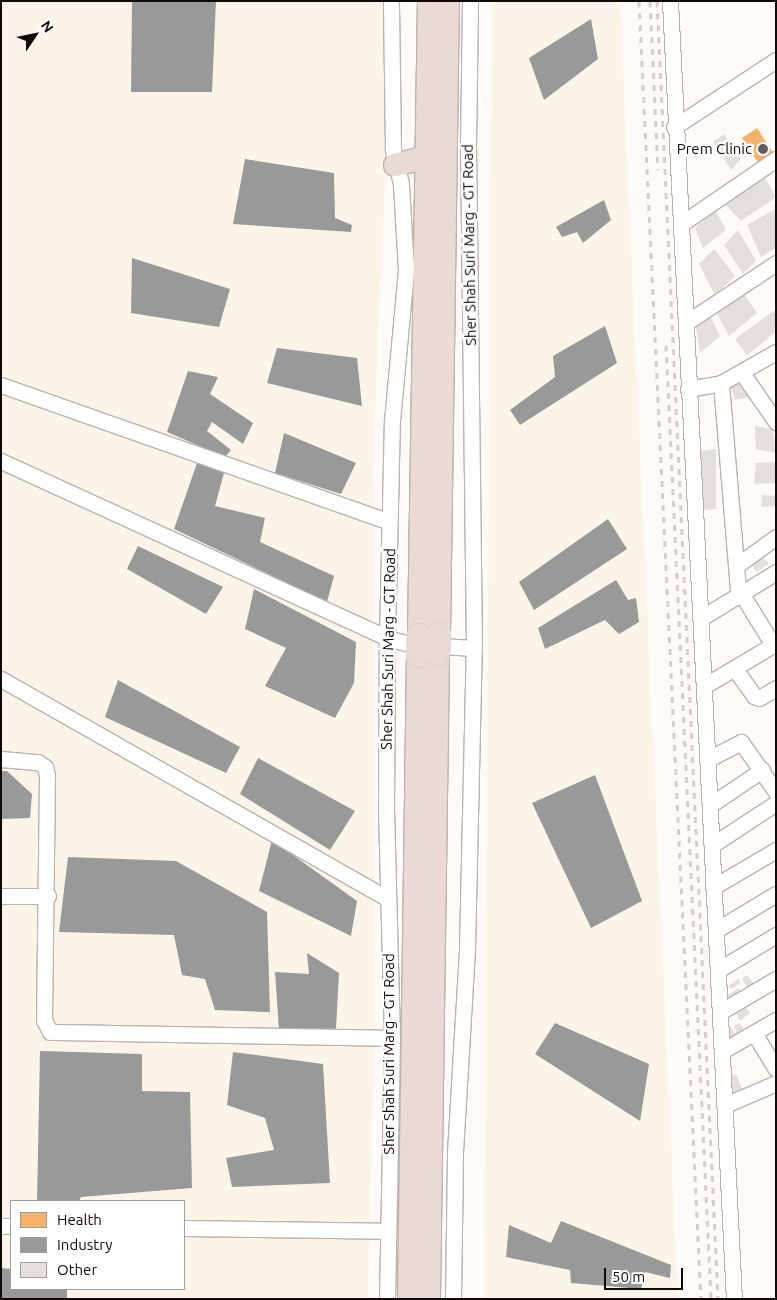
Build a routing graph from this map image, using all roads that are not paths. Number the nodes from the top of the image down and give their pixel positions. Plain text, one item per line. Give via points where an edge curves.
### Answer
1 (391, 1) edge
2 (429, 1) edge
3 (448, 1) edge
4 (470, 1) edge
5 (670, 1) edge
6 (776, 60) edge
7 (674, 127) junction
8 (426, 157) junction
9 (776, 159) edge
10 (395, 165) junction
11 (681, 224) junction
12 (776, 263) edge
13 (687, 322) junction
14 (776, 352) edge
15 (742, 373) junction
16 (721, 383) junction
17 (1, 385) edge
18 (688, 389) junction
19 (776, 422) edge
20 (1, 461) edge
21 (390, 522) junction
22 (776, 537) edge
23 (736, 566) junction
24 (776, 572) edge
25 (740, 594) junction
26 (701, 618) junction
27 (387, 638) junction
28 (774, 644) edge
29 (429, 645) junction
30 (474, 648) junction
31 (734, 668) junction
32 (1, 680) edge
33 (704, 686) junction
34 (776, 688) edge
35 (1, 759) edge
36 (708, 759) junction
37 (762, 770) junction
38 (776, 792) edge
39 (776, 803) edge
40 (710, 805) junction
41 (712, 845) junction
42 (776, 850) edge
43 (713, 887) junction
44 (776, 894) edge
45 (1, 896) edge
46 (48, 896) junction
47 (388, 899) junction
48 (716, 930) junction
49 (776, 935) edge
50 (718, 970) junction
51 (776, 979) edge
52 (720, 1012) junction
53 (776, 1020) edge
54 (754, 1033) junction
55 (392, 1038) junction
56 (722, 1051) junction
57 (776, 1069) edge
58 (776, 1083) edge
59 (725, 1105) junction
60 (185, 1228) edge
61 (387, 1231) junction
62 (387, 1299) edge
63 (409, 1299) edge
64 (429, 1299) edge
65 (453, 1299) edge
66 (734, 1299) edge

1 - 10 street, Sher Shah Suri Marg - GT Road
2 - 8 highway, Sher Shah Suri Marg - GT Road
3 - 29 highway, Sher Shah Suri Marg - GT Road
4 - 30 street, Sher Shah Suri Marg - GT Road via 468,146
5 - 7 street
6 - 7 street
7 - 11 street
8 - 10 highway
8 - 29 highway, Sher Shah Suri Marg - GT Road
9 - 11 street
10 - 21 street, Sher Shah Suri Marg - GT Road via 402,184 406,269 392,421
11 - 13 street
12 - 13 street
13 - 18 street
14 - 15 street
15 - 16 street
15 - 19 street
16 - 18 street
16 - 23 street
17 - 21 street
18 - 26 street
20 - 27 street
21 - 27 street, Sher Shah Suri Marg - GT Road
22 - 23 street
23 - 25 street
24 - 25 street
25 - 26 street
25 - 28 street
26 - 33 street
27 - 30 street via 408,644
27 - 47 street, Sher Shah Suri Marg - GT Road
28 - 31 street
29 - 63 highway, Sher Shah Suri Marg - GT Road
29 - 64 highway, Sher Shah Suri Marg - GT Road
30 - 65 street, Sher Shah Suri Marg - GT Road via 466,948 455,1152
31 - 33 street
31 - 34 street via 754,696 759,698
32 - 47 street
33 - 36 street
35 - 46 street via 27,759 45,767
36 - 37 street via 741,742
36 - 40 street
37 - 38 street
37 - 40 street
39 - 41 street
40 - 41 street
41 - 43 street
42 - 43 street
43 - 48 street
44 - 48 street
45 - 46 street
46 - 55 street via 44,1020 50,1032
47 - 55 street, Sher Shah Suri Marg - GT Road
48 - 50 street
49 - 50 street
50 - 52 street
51 - 52 street
52 - 56 street
53 - 54 street
54 - 56 street
54 - 57 street
55 - 61 street, Sher Shah Suri Marg - GT Road
56 - 59 street
58 - 59 street
59 - 66 street
60 - 61 street
61 - 62 street, Sher Shah Suri Marg - GT Road

